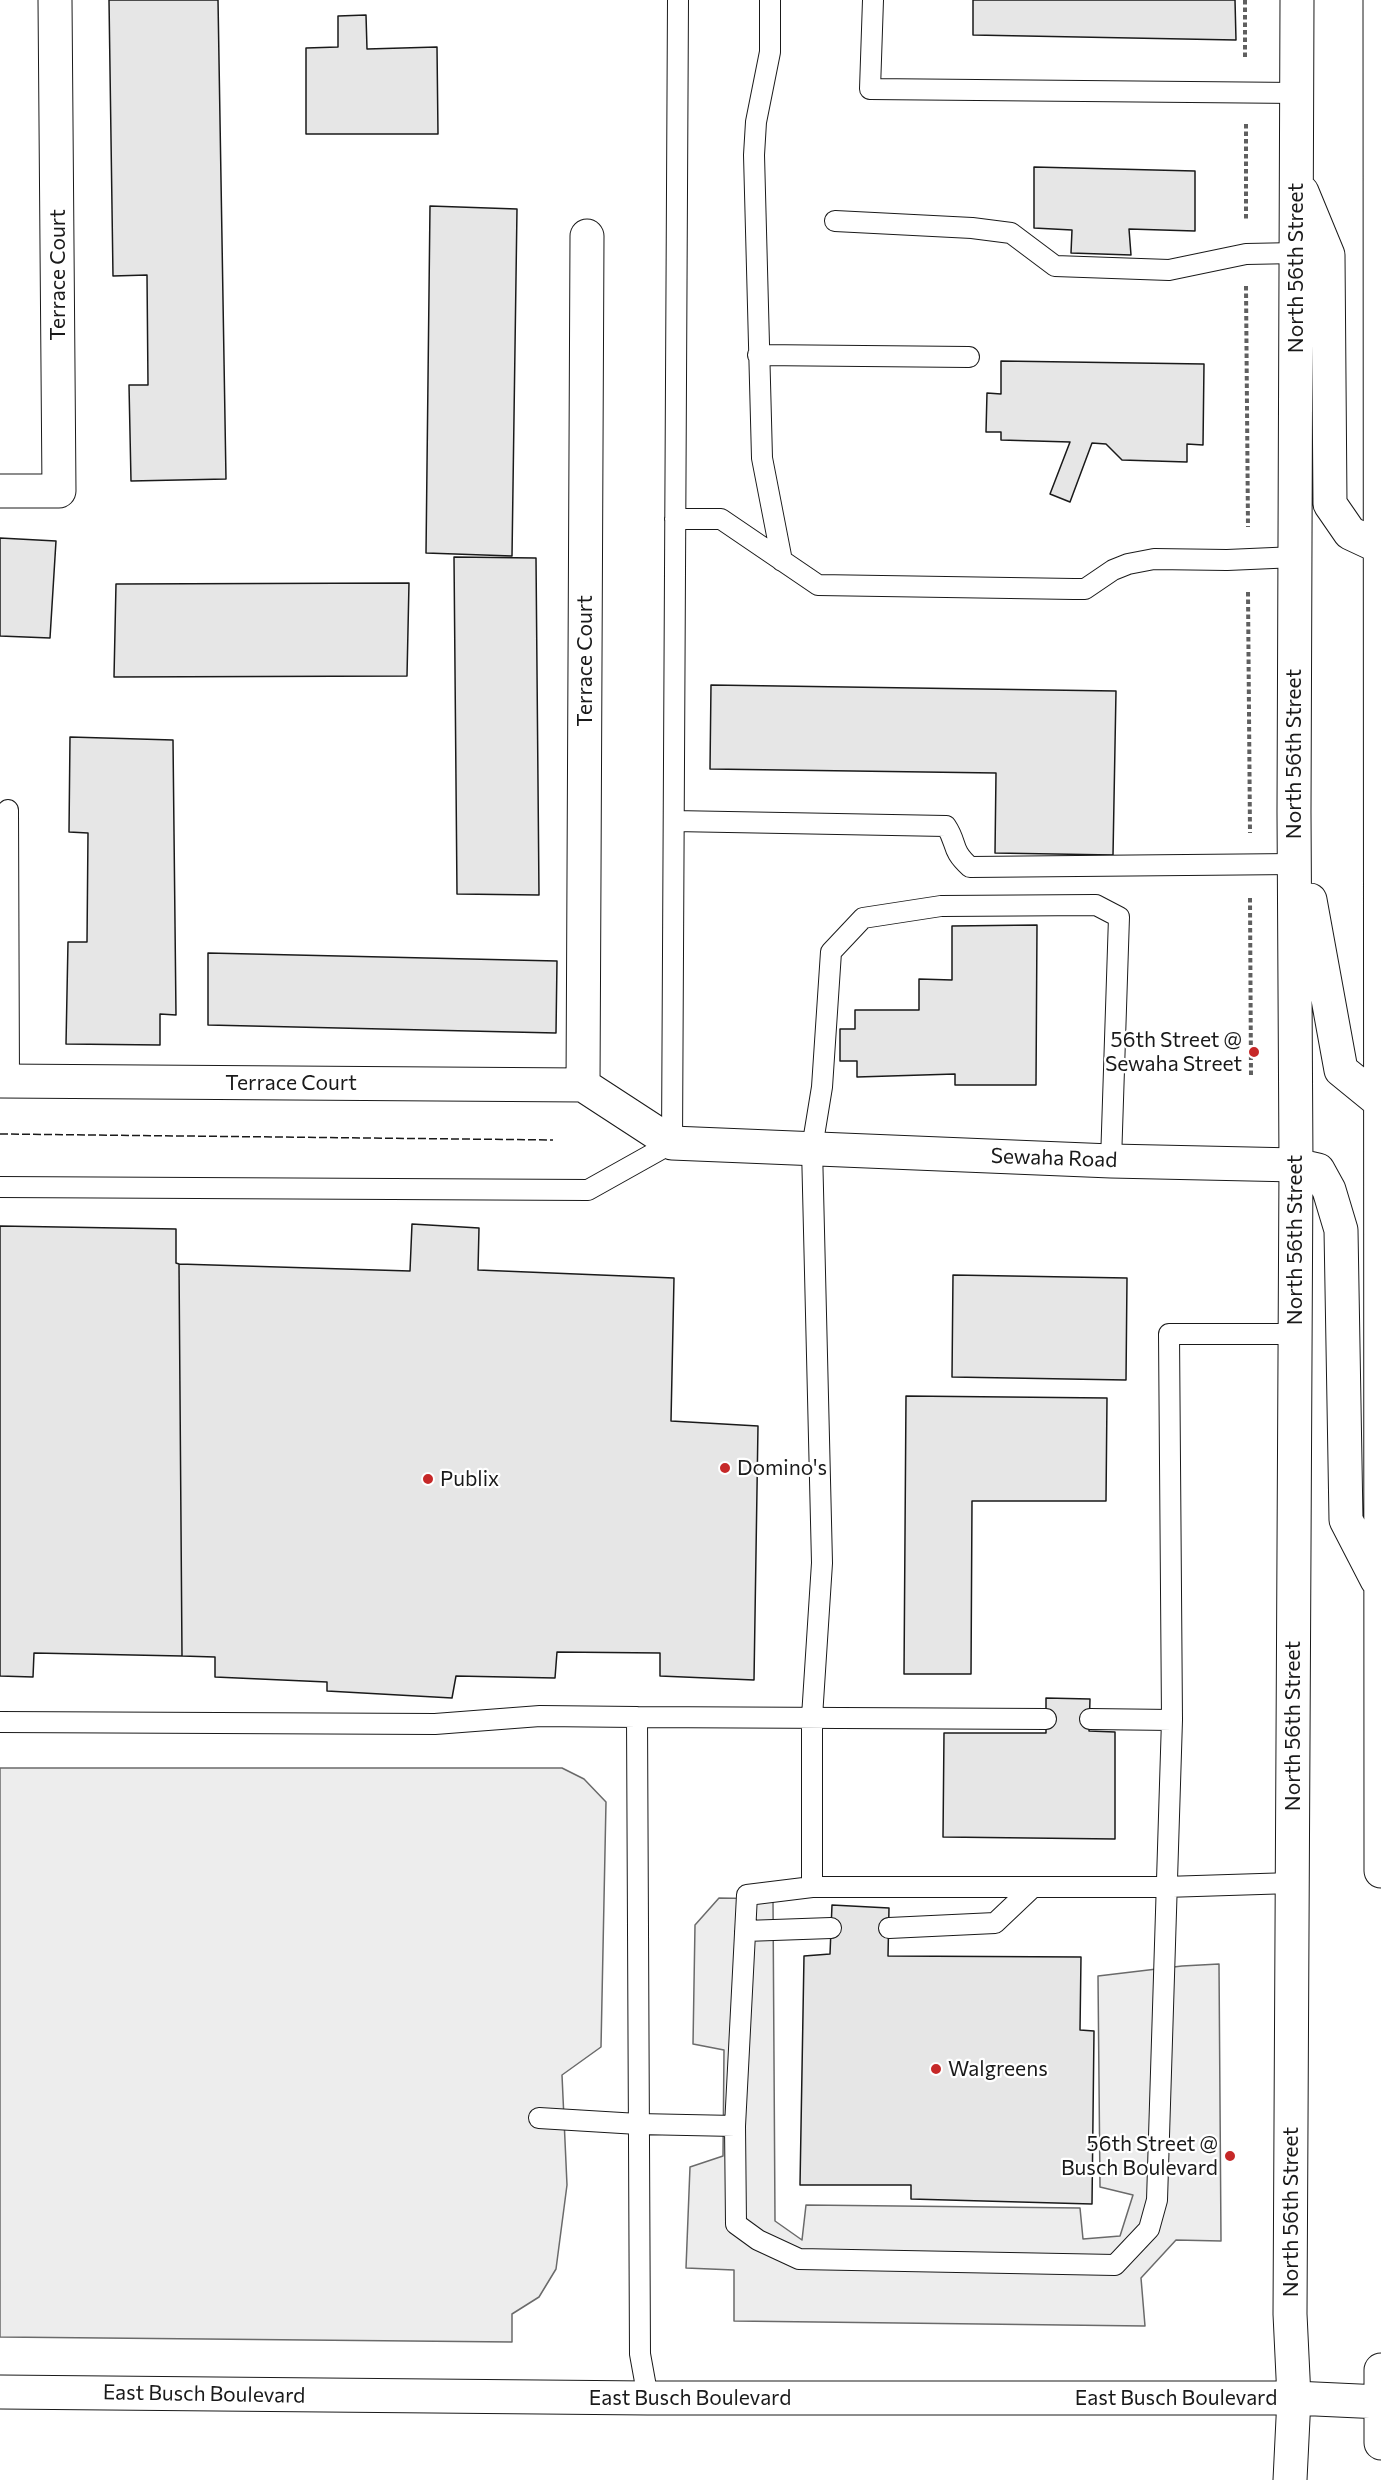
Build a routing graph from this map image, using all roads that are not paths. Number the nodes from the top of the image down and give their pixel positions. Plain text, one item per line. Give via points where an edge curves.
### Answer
1 (56, 0) edge
2 (678, 0) edge
3 (770, 0) edge
4 (873, 0) edge
5 (1297, 0) edge
6 (1380, 0) edge
7 (1380, 92) edge
8 (1297, 93) junction
9 (1297, 179) junction
10 (835, 221) dead end
11 (587, 236) dead end
12 (1296, 253) junction
13 (758, 355) junction
14 (969, 357) dead end
15 (1381, 435) edge
16 (0, 491) edge
17 (675, 519) junction
18 (1380, 547) edge
19 (1296, 557) junction
20 (783, 561) junction
21 (8, 810) dead end
22 (1294, 812) junction
23 (674, 821) junction
24 (1294, 864) junction
25 (4, 1081) edge
26 (583, 1085) junction
27 (1380, 1102) edge
28 (672, 1143) junction
29 (812, 1148) junction
30 (1111, 1161) junction
31 (1296, 1165) junction
32 (0, 1187) edge
33 (1295, 1334) junction
34 (1380, 1587) edge
35 (637, 1717) junction
36 (812, 1717) junction
37 (1046, 1719) dead end
38 (1090, 1719) dead end
39 (1172, 1720) junction
40 (0, 1722) edge
41 (1381, 1870) edge
42 (1292, 1883) junction
43 (812, 1887) junction
44 (1033, 1887) junction
45 (1165, 1887) junction
46 (831, 1928) dead end
47 (889, 1928) dead end
48 (745, 1931) junction
49 (539, 2118) dead end
50 (638, 2124) junction
51 (735, 2126) junction
52 (1381, 2370) edge
53 (0, 2392) edge
54 (648, 2398) junction
55 (1294, 2398) junction
56 (1381, 2402) edge
57 (1381, 2443) edge
58 (1290, 2480) edge

1 - 16 main road, Terrace Court via 59,491
2 - 17 lane
3 - 13 lane via 770,52 756,122 754,155
4 - 8 lane via 870,89
5 - 8 main road, North 56th Street
6 - 7 main road
7 - 15 main road
8 - 9 main road, North 56th Street
9 - 12 main road, North 56th Street
9 - 18 main road via 1328,255 1330,504 1350,533
10 - 12 lane via 1011,233 1055,266 1168,270 1246,254
11 - 26 main road, Terrace Court
12 - 19 main road, North 56th Street
13 - 14 lane
13 - 20 lane via 762,458
15 - 18 main road
17 - 20 lane via 721,519
17 - 23 lane
18 - 27 main road
19 - 20 lane via 1154,558 1128,564 1085,589 818,585
19 - 22 main road, North 56th Street
21 - 25 lane
22 - 24 main road, North 56th Street
22 - 27 main road via 1341,1070
23 - 24 lane via 946,826 952,834 953,847 970,867
23 - 28 lane
24 - 31 main road, North 56th Street
25 - 26 main road, Terrace Court
26 - 28 main road
27 - 34 main road
28 - 29 main road
28 - 32 lane via 588,1190
29 - 30 main road, Sewaha Road
29 - 30 lane via 822,1087 831,952 863,918 941,906 1096,905 1119,917
29 - 36 lane via 822,1563
30 - 31 main road, Sewaha Road
31 - 33 main road, North 56th Street
31 - 34 main road via 1318,1170 1329,1190 1341,1230 1346,1520
33 - 39 lane via 1168,1334
33 - 42 main road, North 56th Street
34 - 41 main road
35 - 36 lane
35 - 40 lane via 540,1716 435,1724
35 - 50 lane
36 - 37 lane
36 - 43 lane
38 - 39 lane
39 - 45 lane
42 - 45 lane
42 - 55 main road, North 56th Street via 1290,2314
43 - 44 lane
43 - 48 lane via 747,1895
44 - 45 lane
44 - 47 lane via 995,1923
45 - 51 lane via 1157,2200 1149,2229 1114,2265 799,2259 758,2240 736,2224
46 - 48 lane
48 - 51 lane
49 - 50 lane
50 - 51 lane
50 - 54 lane via 640,2354
52 - 56 main road
53 - 54 main road, East Busch Boulevard
54 - 55 main road, East Busch Boulevard
55 - 56 main road, East Busch Boulevard
55 - 58 main road, North 56th Street
56 - 57 main road

